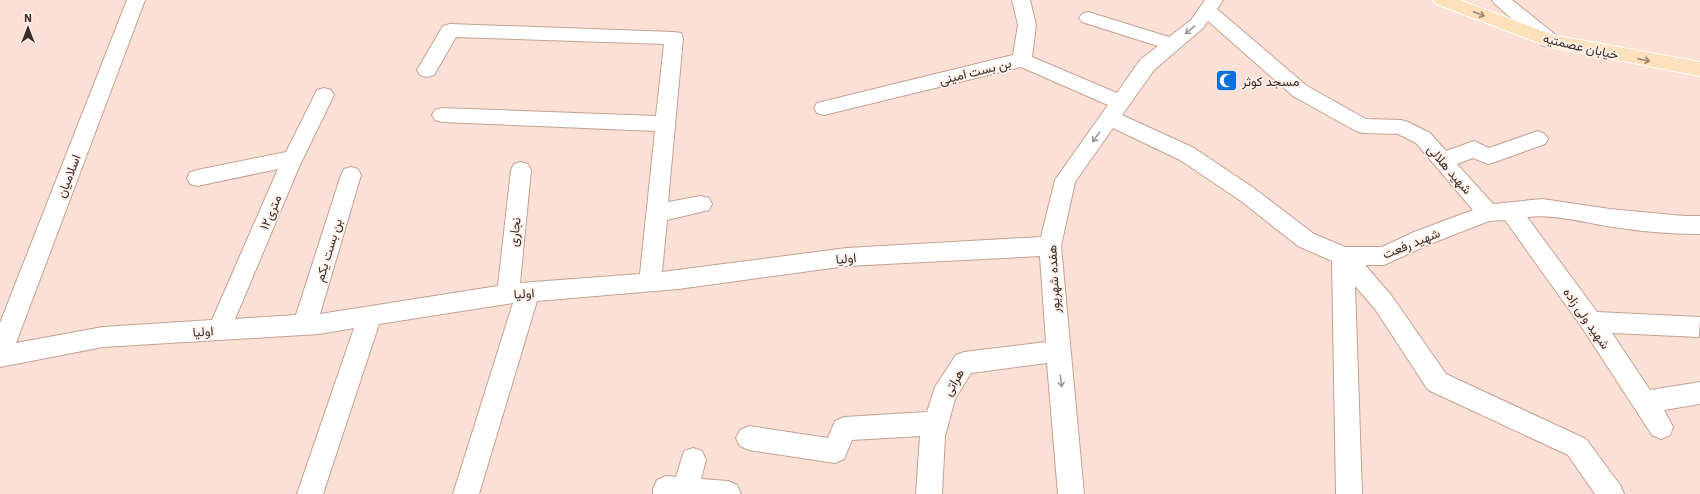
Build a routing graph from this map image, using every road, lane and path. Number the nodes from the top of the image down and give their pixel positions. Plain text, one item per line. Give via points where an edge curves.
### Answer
1 (136, 0) edge
2 (1021, 0) edge
3 (1442, 0) edge
4 (1502, 0) edge
5 (1211, 5) edge
6 (1088, 18) dead end
7 (1550, 41) junction
8 (1172, 44) junction
9 (1022, 60) junction
10 (1694, 66) edge
11 (427, 70) dead end
12 (324, 95) dead end
13 (824, 108) dead end
14 (1115, 110) junction
15 (442, 115) dead end
16 (666, 124) junction
17 (1538, 139) dead end
18 (294, 158) junction
19 (1442, 160) junction
20 (521, 170) dead end
21 (351, 175) dead end
22 (197, 178) dead end
23 (701, 204) dead end
24 (1511, 211) junction
25 (657, 213) junction
26 (1488, 213) junction
27 (1700, 225) edge
28 (1050, 246) junction
29 (1343, 256) junction
30 (650, 282) junction
31 (518, 293) junction
32 (370, 316) junction
33 (1591, 322) junction
34 (306, 325) junction
35 (1699, 327) edge
36 (219, 330) junction
37 (1058, 351) junction
38 (0, 354) edge
39 (1700, 393) edge
40 (1644, 402) junction
41 (936, 423) junction
42 (1661, 427) dead end
43 (749, 438) dead end
44 (693, 460) dead end
45 (676, 492) edge
46 (310, 494) edge
47 (466, 494) edge
48 (728, 494) edge
49 (929, 494) edge
50 (1072, 494) edge
51 (1349, 494) edge
52 (1611, 494) edge

1 - 38 street, اسلامیان
2 - 9 street via 1027,25
3 -> 7 main road, خیابان عصمتیه
4 - 7 street
5 -> 8 street, هفده شهریور via 1197,24
5 - 19 street, شهید هلالی via 1300,91 1363,126 1401,127 1423,138
6 - 8 street
7 -> 10 main road, خیابان عصمتیه
8 - 14 street, هفده شهریور via 1147,65
9 - 13 street, بن بست امینی
9 - 14 street, بن بست امینی
11 - 16 street via 450,30 674,38
12 - 18 street, ۱۲متری
14 -> 28 street, هفده شهریور via 1064,180
14 - 29 street, شهید رفعت via 1248,195 1306,240
15 - 16 street
16 - 25 street
17 - 19 street via 1488,156 1474,149
18 - 22 street
18 - 36 street, ۱۲متری
19 - 26 street, شهید هلالی
20 - 31 street, نجاری
21 - 34 street, بن بست یکم
23 - 25 street
24 - 26 street, شهید رفعت
24 - 27 street, شهید رفعت via 1542,207 1610,218
24 - 33 street, شهید ولی زاده
25 - 30 street
26 - 29 street, شهید رفعت via 1422,238 1384,256
28 - 30 street, اولیا via 847,257
28 - 37 street, هفده شهریور
29 - 51 street
29 - 52 street via 1383,302 1437,382 1577,447
30 - 31 street, اولیا
31 - 32 street, اولیا
31 - 47 street, نجاری
32 - 34 street, اولیا
32 - 46 street
33 - 35 street
33 - 40 street, شهید ولی زاده
34 - 36 street, اولیا
36 - 38 street, اولیا via 103,337
37 - 41 street, هراتی via 964,363 944,395
37 -> 50 street, هفده شهریور
39 - 40 street
40 - 42 street, شهید ولی زاده
41 - 43 street via 844,429 835,451
41 - 49 street, هراتی via 932,436
44 - 45 street
45 - 48 street

